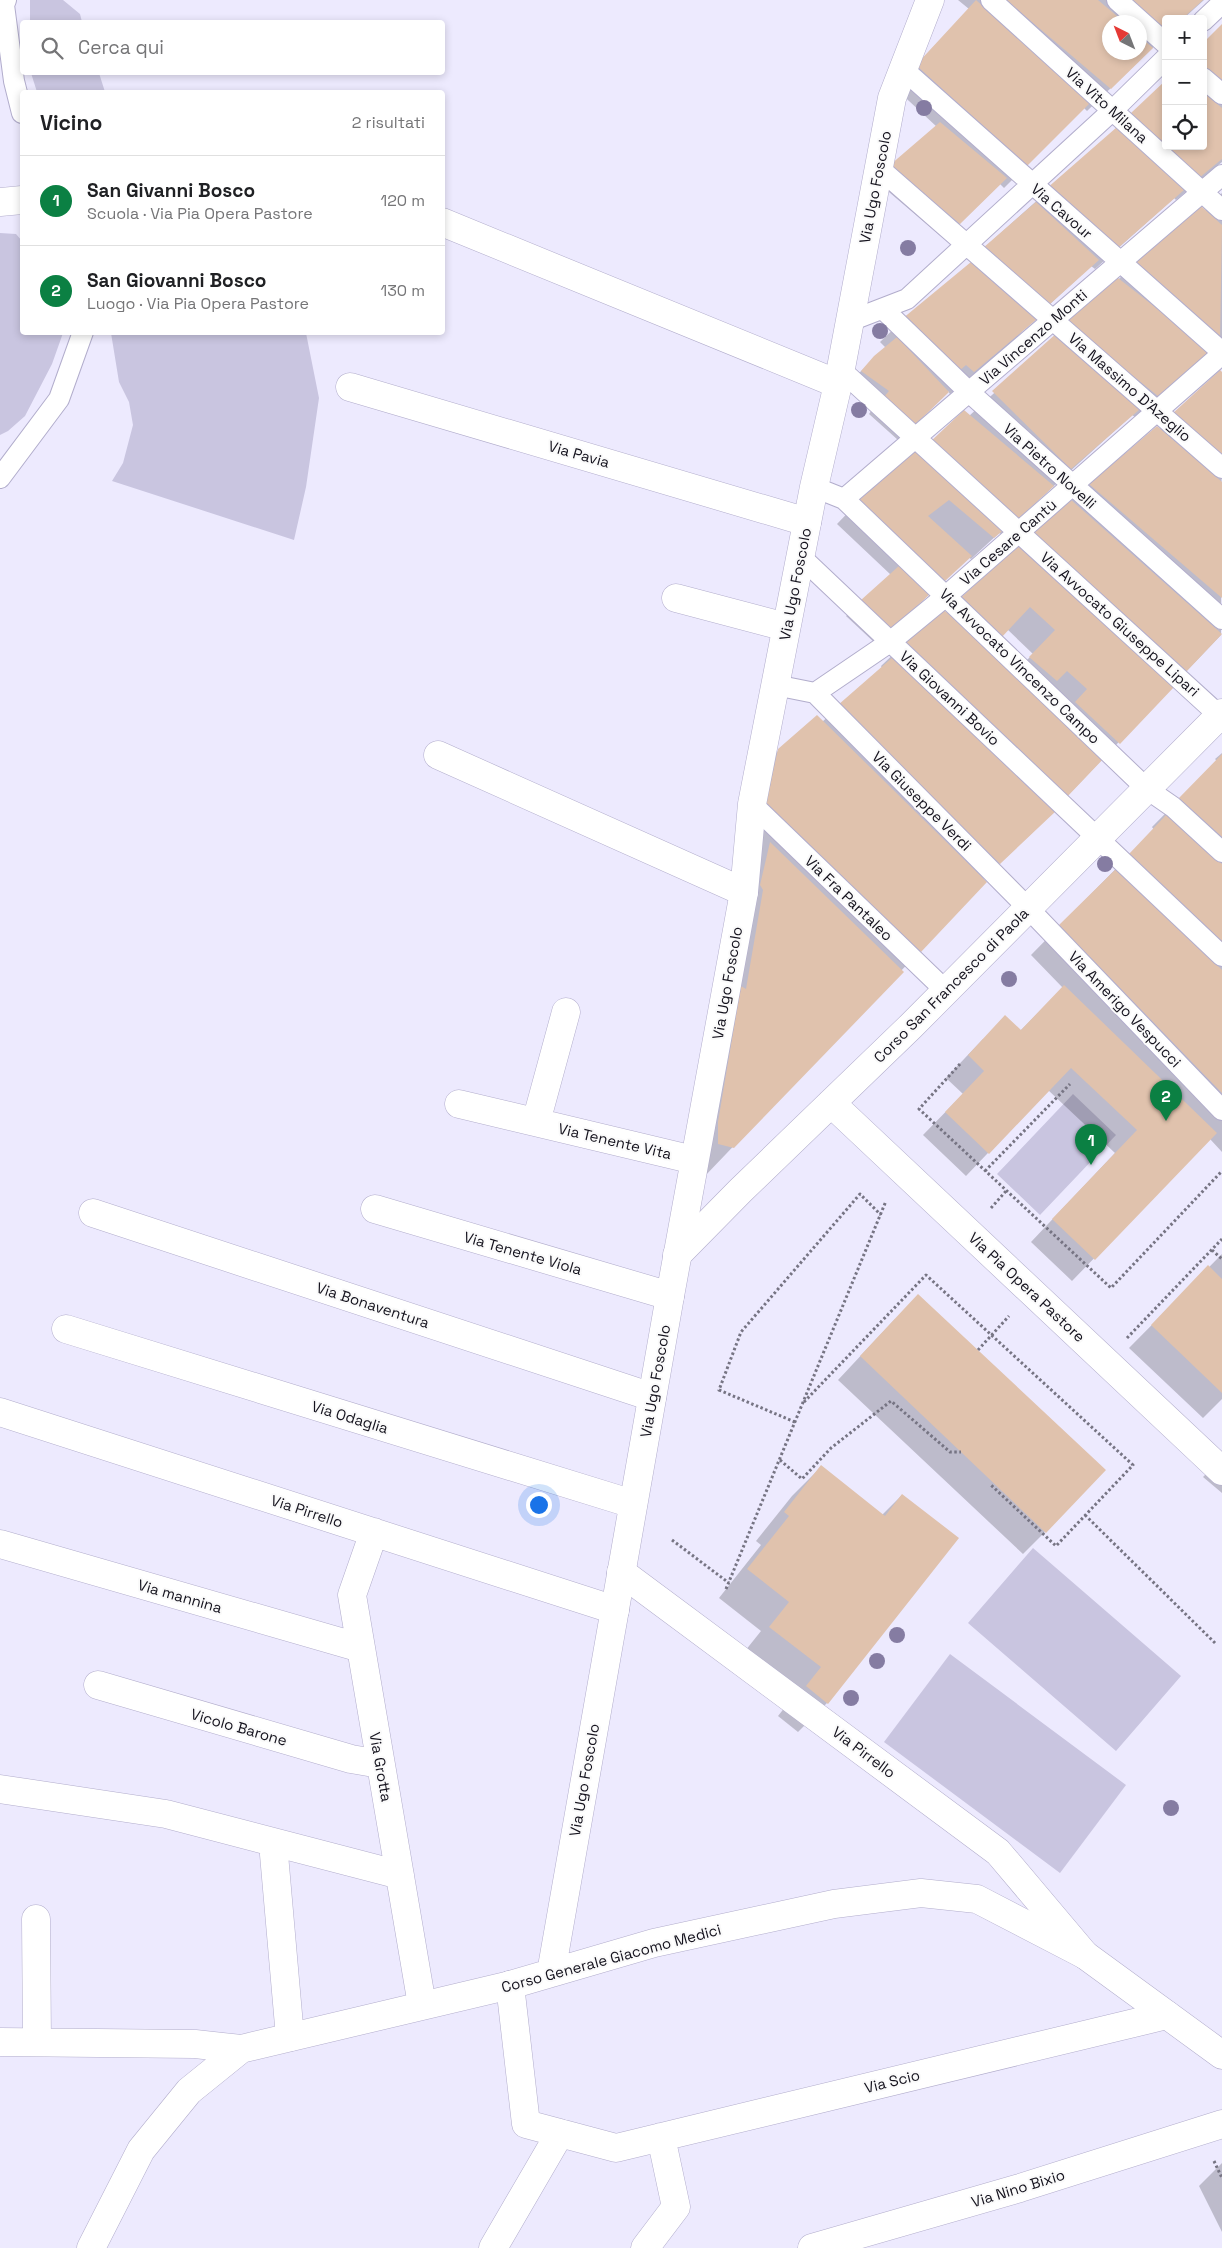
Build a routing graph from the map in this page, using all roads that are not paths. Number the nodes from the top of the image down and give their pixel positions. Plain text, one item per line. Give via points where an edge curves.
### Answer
1 (6, 0) edge
2 (930, 0) edge
3 (990, 0) edge
4 (1117, 0) edge
5 (1222, 3) edge
6 (1207, 17) edge
7 (1162, 40) edge
8 (1164, 60) edge
9 (903, 69) junction
10 (1207, 81) edge
11 (1222, 94) edge
12 (20, 105) edge
13 (1114, 110) junction
14 (879, 168) junction
15 (1222, 174) edge
16 (1032, 185) junction
17 (1202, 192) junction
18 (20, 200) edge
19 (0, 202) edge
20 (1222, 210) edge
21 (445, 223) edge
22 (968, 245) junction
23 (1120, 263) junction
24 (883, 309) junction
25 (850, 321) junction
26 (1053, 321) junction
27 (82, 335) edge
28 (1222, 353) edge
29 (839, 377) junction
30 (350, 387) dead end
31 (969, 392) junction
32 (1157, 410) junction
33 (916, 439) junction
34 (1222, 468) edge
35 (0, 478) edge
36 (1072, 486) junction
37 (814, 487) junction
38 (844, 499) junction
39 (808, 522) junction
40 (1019, 533) junction
41 (801, 558) junction
42 (946, 596) junction
43 (676, 598) dead end
44 (1222, 619) edge
45 (786, 627) junction
46 (890, 642) junction
47 (775, 685) junction
48 (815, 693) junction
49 (1221, 716) edge
50 (438, 755) dead end
51 (1147, 789) junction
52 (752, 804) junction
53 (1099, 838) junction
54 (1222, 852) edge
55 (744, 892) junction
56 (1028, 908) junction
57 (1222, 956) edge
58 (946, 991) junction
59 (566, 1012) dead end
60 (831, 1103) junction
61 (459, 1104) dead end
62 (1222, 1110) edge
63 (536, 1122) junction
64 (694, 1160) junction
65 (375, 1209) dead end
66 (93, 1213) dead end
67 (677, 1255) junction
68 (670, 1296) junction
69 (66, 1329) dead end
70 (652, 1397) junction
71 (0, 1412) edge
72 (1222, 1471) edge
73 (633, 1504) junction
74 (374, 1532) junction
75 (0, 1544) edge
76 (621, 1572) junction
77 (615, 1610) junction
78 (361, 1648) junction
79 (98, 1685) dead end
80 (380, 1764) junction
81 (0, 1789) edge
82 (273, 1843) junction
83 (400, 1875) junction
84 (36, 1919) dead end
85 (1085, 1955) junction
86 (551, 1973) junction
87 (510, 1985) junction
88 (422, 2005) junction
89 (1167, 2015) junction
90 (290, 2037) junction
91 (0, 2042) edge
92 (36, 2042) junction
93 (241, 2049) junction
94 (1222, 2055) edge
95 (1222, 2124) edge
96 (560, 2133) junction
97 (661, 2137) junction
98 (91, 2248) edge
99 (493, 2248) edge
100 (645, 2248) edge
101 (812, 2248) edge

1 - 12 lane via 14,81
2 - 9 street, Via Ugo Foscolo
3 - 13 lane, Via Vito Milana
4 - 7 lane
5 - 6 lane
8 - 13 lane
9 - 14 street, Via Ugo Foscolo via 892,98
9 - 16 lane, Via Cavour
10 - 11 lane
13 - 16 lane
13 - 17 lane, Via Vito Milana
14 - 22 lane, Via Massimo D'Azeglio
14 - 25 street, Via Ugo Foscolo
15 - 17 lane, Via Vincenzo Monti
16 - 22 lane
16 - 23 lane, Via Cavour
17 - 20 lane, Via Vito Milana
17 - 23 lane, Via Vincenzo Monti
18 - 19 street
21 - 29 street
22 - 24 lane via 907,299
22 - 26 lane, Via Massimo D'Azeglio
23 - 26 lane, Via Vincenzo Monti
23 - 28 lane, Via Cavour
24 - 25 lane
24 - 31 lane, Via Pietro Novelli
25 - 29 street, Via Ugo Foscolo
26 - 31 lane, Via Vincenzo Monti
26 - 32 lane, Via Massimo D'Azeglio
27 - 35 lane via 59,399
28 - 32 lane, Via Cesare Cantù
29 - 33 lane, Via Avvocato Giuseppe Lipari
29 - 37 street, Via Ugo Foscolo
30 - 39 street, Via Pavia
31 - 33 lane, Via Vincenzo Monti
31 - 36 lane, Via Pietro Novelli
32 - 34 lane, Via Massimo D'Azeglio
32 - 36 lane, Via Cesare Cantù
33 - 38 lane, Via Vincenzo Monti
33 - 40 lane, Via Avvocato Giuseppe Lipari
36 - 40 lane, Via Cesare Cantù
36 - 44 lane, Via Pietro Novelli
37 - 38 lane, Via Avvocato Vincenzo Campo
37 - 39 street, Via Ugo Foscolo
38 - 42 lane, Via Avvocato Vincenzo Campo
39 - 41 street, Via Ugo Foscolo
40 - 42 lane, Via Cesare Cantù
40 - 49 lane, Via Avvocato Giuseppe Lipari
41 - 45 street, Via Ugo Foscolo
41 - 46 lane, Via Giovanni Bovio
42 - 46 lane, Via Cesare Cantù
42 - 51 lane, Via Avvocato Vincenzo Campo
43 - 45 street
45 - 47 street, Via Ugo Foscolo
46 - 48 lane, Via Cesare Cantù
46 - 53 lane, Via Giovanni Bovio
47 - 48 lane
47 - 52 street, Via Ugo Foscolo
48 - 56 lane, Via Giuseppe Verdi
49 - 51 street, Corso San Francesco di Paola
50 - 55 street
51 - 53 street, Corso San Francesco di Paola
51 - 54 lane, Via Avvocato Vincenzo Campo
52 - 55 street, Via Ugo Foscolo
52 - 58 lane, Via Fra Pantaleo
53 - 56 street, Corso San Francesco di Paola
53 - 57 lane, Via Giovanni Bovio
55 - 64 street, Via Ugo Foscolo
56 - 58 street, Corso San Francesco di Paola
56 - 62 lane, Via Amerigo Vespucci
58 - 60 street, Corso San Francesco di Paola
59 - 63 street, Via Tenente Vita
60 - 67 street, Corso San Francesco di Paola
60 - 72 street, Via Pia Opera Pastore
61 - 63 street, Via Tenente Vita
63 - 64 street, Via Tenente Vita
64 - 67 street, Via Ugo Foscolo
65 - 68 street, Via Tenente Viola
66 - 70 street, Via Bonaventura
67 - 68 street, Via Ugo Foscolo
68 - 70 street, Via Ugo Foscolo
69 - 73 street, Via Odaglia
70 - 73 street, Via Ugo Foscolo
71 - 74 street, Via Pirrello
73 - 76 street, Via Ugo Foscolo
74 - 77 street, Via Pirrello
74 - 78 street, Via Grotta via 352,1595
75 - 78 street, Via mannina
76 - 77 street, Via Ugo Foscolo
76 - 85 street, Via Pirrello via 998,1852
77 - 86 street, Via Ugo Foscolo
78 - 80 street, Via Grotta
79 - 80 street, Vicolo Barone via 351,1759
80 - 83 street, Via Grotta
81 - 82 street via 166,1814
82 - 83 street
82 - 90 street
83 - 88 street, Via Grotta
84 - 92 street
85 - 86 street, Corso Generale Giacomo Medici via 977,1899 921,1893 824,1906 654,1943
85 - 89 street, Corso Generale Giacomo Medici
86 - 87 street, Corso Generale Giacomo Medici
87 - 88 street, Corso Generale Giacomo Medici
87 - 96 street via 526,2124
88 - 90 street, Corso Generale Giacomo Medici
89 - 94 street, Corso Generale Giacomo Medici
89 - 97 street, Via Scio
90 - 93 street, Corso Generale Giacomo Medici
91 - 92 street
92 - 93 street via 195,2044
93 - 98 street, Corso Generale Giacomo Medici via 189,2091 141,2150
95 - 101 street, Via Nino Bixio via 1020,2188
96 - 97 street, Via Scio via 616,2148
96 - 99 street
97 - 100 street via 676,2207

